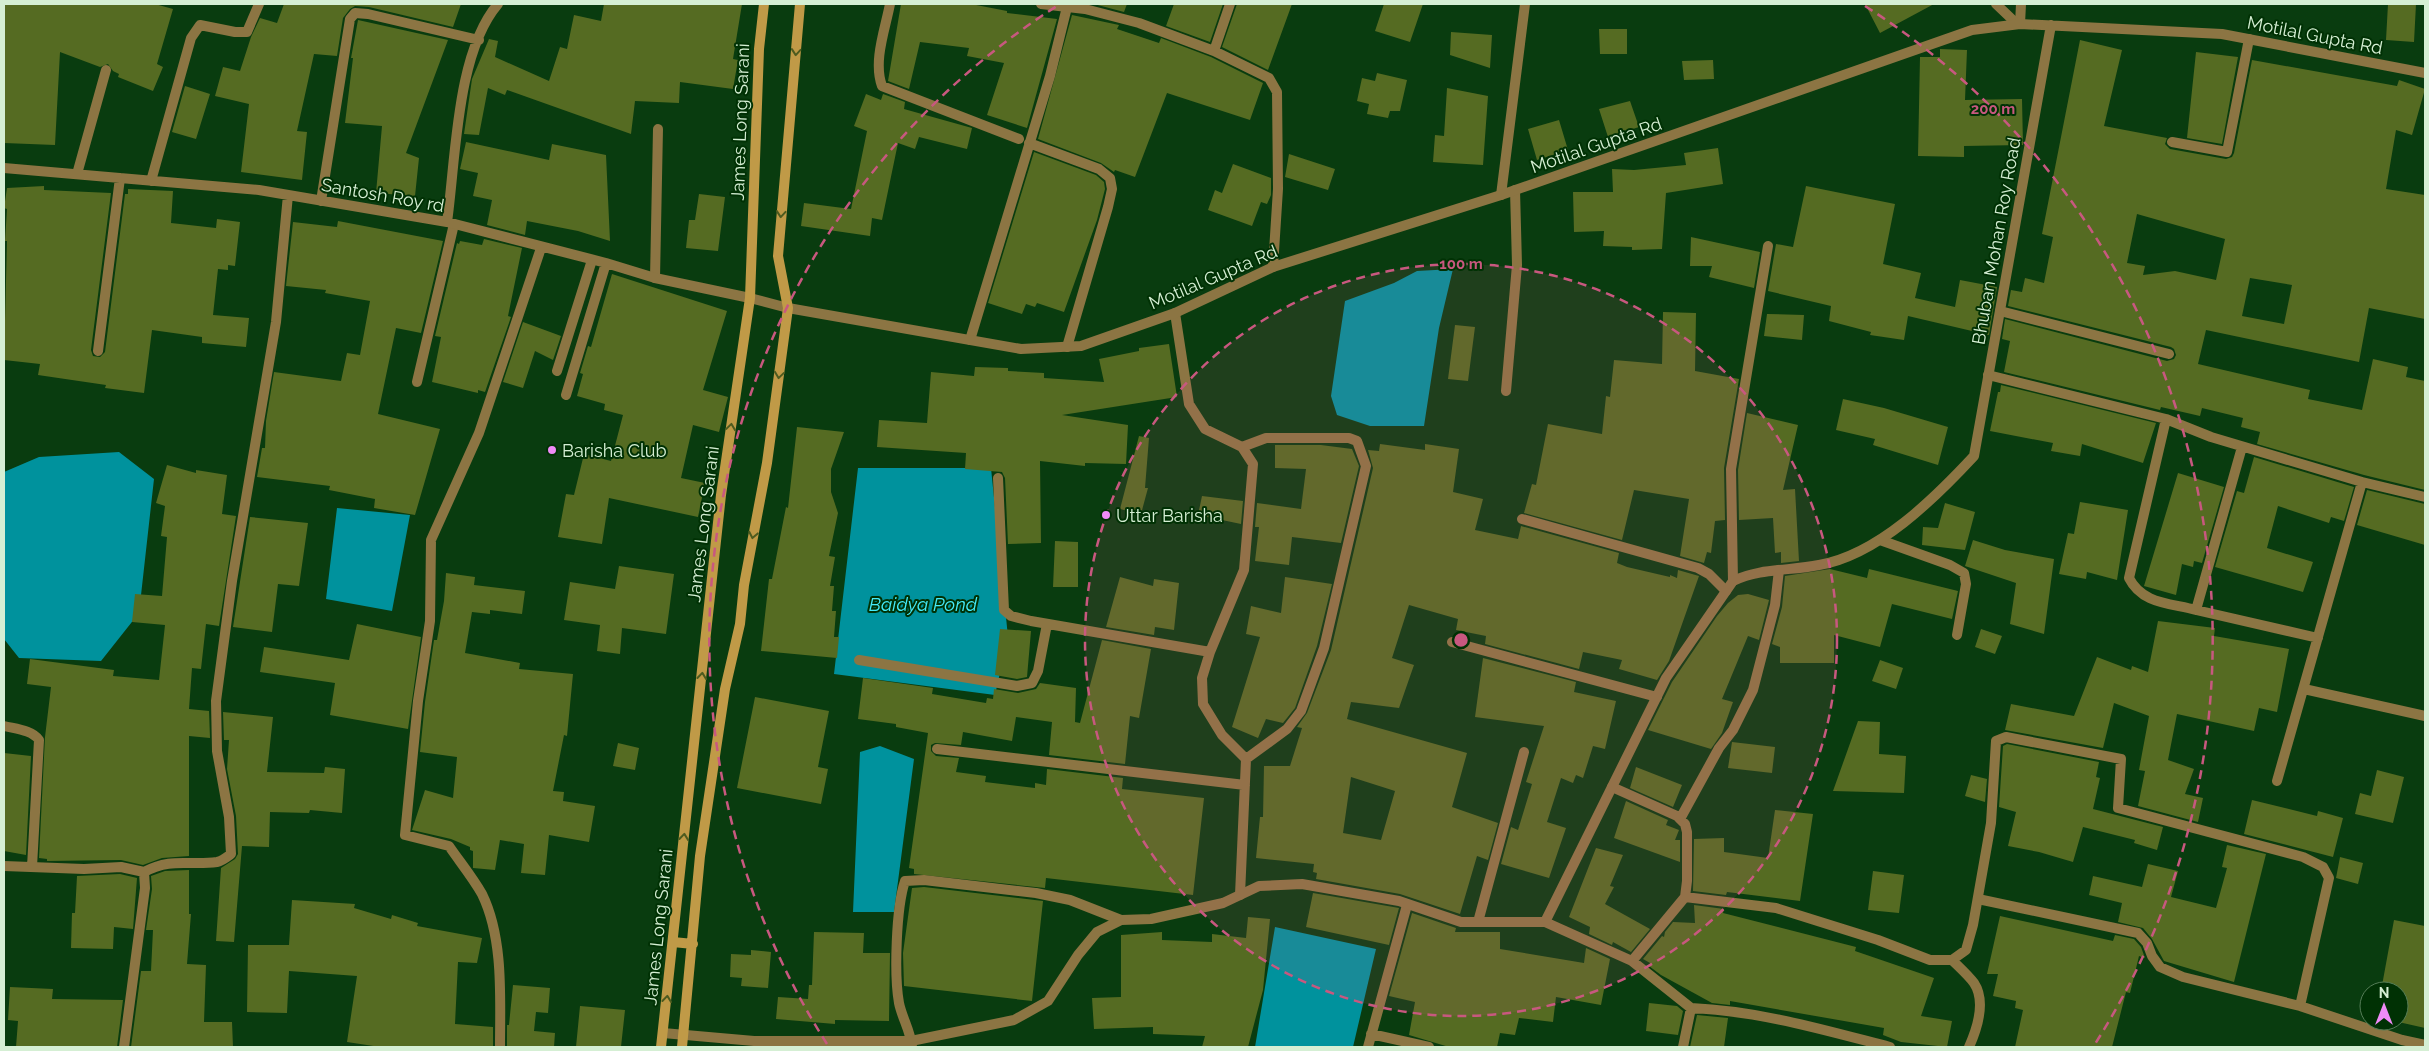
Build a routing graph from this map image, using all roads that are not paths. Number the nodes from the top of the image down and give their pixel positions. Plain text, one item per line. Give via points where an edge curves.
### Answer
1 (258, 4) edge
2 (498, 4) edge
3 (764, 4) edge
4 (800, 4) edge
5 (890, 4) edge
6 (1041, 4) edge
7 (1230, 4) edge
8 (1524, 4) edge
9 (1996, 4) edge
10 (2021, 4) edge
11 (1066, 7) junction
12 (2019, 24) junction
13 (2051, 25) junction
14 (2250, 39) junction
15 (478, 40) junction
16 (1214, 51) junction
17 (106, 70) dead end
18 (2425, 73) edge
19 (658, 130) dead end
20 (1019, 139) dead end
21 (2172, 142) dead end
22 (1029, 143) junction
23 (4, 168) edge
24 (77, 174) junction
25 (120, 178) junction
26 (151, 181) junction
27 (1515, 190) junction
28 (288, 195) junction
29 (1500, 195) junction
30 (321, 201) junction
31 (450, 223) junction
32 (1768, 246) dead end
33 (541, 248) junction
34 (592, 260) junction
35 (606, 263) junction
36 (1274, 267) junction
37 (655, 278) junction
38 (750, 298) junction
39 (788, 308) junction
40 (2000, 311) junction
41 (1175, 314) junction
42 (970, 340) junction
43 (1067, 347) junction
44 (98, 351) dead end
45 (2169, 354) dead end
46 (557, 371) dead end
47 (1988, 375) junction
48 (417, 382) dead end
49 (1506, 391) dead end
50 (566, 395) dead end
51 (2166, 419) junction
52 (1242, 447) junction
53 (2242, 447) junction
54 (998, 478) dead end
55 (2362, 482) junction
56 (2425, 497) edge
57 (1522, 519) dead end
58 (1880, 540) junction
59 (1780, 570) junction
60 (1733, 581) junction
61 (1726, 591) junction
62 (2196, 610) junction
63 (1047, 624) junction
64 (1957, 635) dead end
65 (2318, 638) junction
66 (1452, 642) dead end
67 (1210, 652) junction
68 (859, 660) dead end
69 (2304, 689) junction
70 (1657, 697) junction
71 (2425, 716) edge
72 (4, 726) edge
73 (937, 749) dead end
74 (1524, 752) dead end
75 (1246, 759) junction
76 (2276, 781) dead end
77 (1245, 785) junction
78 (1612, 787) junction
79 (1680, 819) junction
80 (4, 866) edge
81 (32, 867) junction
82 (144, 872) junction
83 (1240, 895) junction
84 (1685, 897) junction
85 (1978, 899) junction
86 (1407, 904) junction
87 (1121, 920) junction
88 (1478, 922) junction
89 (1545, 922) junction
90 (673, 942) junction
91 (693, 944) junction
92 (1952, 960) junction
93 (1632, 961) junction
94 (2300, 1006) junction
95 (1691, 1008) junction
96 (663, 1033) junction
97 (683, 1034) junction
98 (1371, 1034) junction
99 (795, 1044) edge
100 (911, 1044) edge
101 (2402, 1044) edge
102 (2425, 1045) edge
103 (124, 1047) edge
104 (500, 1047) edge
105 (661, 1047) edge
106 (682, 1047) edge
107 (1368, 1047) edge
108 (1429, 1047) edge
109 (1683, 1047) edge
110 (1890, 1047) edge
111 (1969, 1047) edge

1 - 26 street via 247,32 200,25 191,38
2 - 15 street via 489,15
3 - 38 main road, James Long Sarani via 759,49
4 -> 39 main road via 778,256
5 - 20 street via 878,61 882,86
6 - 11 street
7 - 16 street
8 - 29 street
9 - 12 street
10 - 12 street
11 - 16 street via 1139,23
11 - 22 street via 1050,76
12 - 13 street, Motilal Gupta Rd
12 - 27 street, Motilal Gupta Rd via 1972,30
13 - 14 street, Motilal Gupta Rd via 2222,34
13 - 40 street, Bhuban Mohan Roy Road
14 - 18 street, Motilal Gupta Rd
14 - 21 street via 2227,152
15 - 30 street via 355,13 350,19
15 - 31 street via 468,71 457,134
16 - 36 street via 1269,78 1276,92 1278,189
17 - 24 street
19 - 37 street
22 - 42 street
22 - 43 street via 1099,169 1110,178 1112,189 1108,207
23 - 24 street, Santosh Roy rd
24 - 25 street, Santosh Roy rd
25 - 26 street, Santosh Roy rd
25 - 44 street
26 - 28 street, Santosh Roy rd
27 - 29 street, Motilal Gupta Rd
27 - 49 street via 1517,265
28 - 30 street, Santosh Roy rd
28 - 82 street via 276,322 232,581 216,701 217,751 229,817 230,854 219,862 183,861 157,865
29 - 36 street, Motilal Gupta Rd
30 - 31 street, Santosh Roy rd
31 - 33 street, Santosh Roy rd
31 - 48 street
32 - 60 street via 1732,469
33 - 34 street, Santosh Roy rd
33 - 104 street via 479,433 431,540 430,621 418,701 405,835 449,846 482,895 497,942
34 - 35 street, Santosh Roy rd
34 - 46 street
35 - 37 street, Santosh Roy rd
35 - 50 street
36 - 41 street, Motilal Gupta Rd
37 - 38 street, Santosh Roy rd
38 - 39 street, Motilal Gupta Rd
90 -> 38 main road, James Long Sarani via 721,494
39 - 42 street, Motilal Gupta Rd
39 -> 91 main road via 768,463 744,585 740,624 725,689 700,856
40 - 45 street
40 - 47 street, Bhuban Mohan Roy Road
41 - 43 street, Motilal Gupta Rd via 1081,346
41 - 52 street via 1189,404 1205,429
42 - 43 street, Motilal Gupta Rd via 1021,349
47 - 51 street
47 - 58 street, Bhuban Mohan Roy Road via 1974,456 1952,480
51 - 53 street
51 - 62 street via 2129,578 2135,589 2146,597
52 - 67 street via 1253,464 1244,570
52 - 75 street via 1266,438 1349,438 1361,447 1366,466 1324,648 1301,710 1287,729
53 - 55 street
53 - 62 street
54 - 63 street via 1004,610 1011,616
55 - 56 street
55 - 65 street
57 - 61 street via 1698,568
58 - 59 street, Bhuban Mohan Roy Road via 1859,552 1821,565
58 - 64 street via 1964,573 1966,584
59 - 60 street, Bhuban Mohan Roy Road via 1750,573
59 - 79 street via 1775,605 1753,690
60 - 61 street
61 - 70 street via 1666,678
62 - 65 street
63 - 67 street
63 - 68 street via 1038,671 1032,683 1017,686
65 - 69 street
66 - 70 street
67 - 75 street via 1202,678 1203,704 1222,735
69 - 71 street
69 - 76 street
70 - 78 street
72 - 81 street via 24,730 40,740
73 - 77 street
74 - 88 street
75 - 77 street
77 - 83 street
78 - 79 street
78 - 89 street
79 - 84 street via 1687,832
80 - 81 street
81 - 82 street via 121,868
82 - 103 street via 145,888
83 - 86 street via 1259,886 1302,884
83 - 87 street via 1223,903 1160,917
84 - 92 street via 1776,908 1930,960
84 - 93 street
85 - 92 street via 1966,950
85 - 94 street via 2138,933 2160,967
85 - 94 street via 1992,823 1996,741 2006,737 2121,759 2118,808 2303,857 2323,868 2329,878
86 - 88 street via 1461,922
86 - 98 street
87 - 100 street via 1097,932 1048,1001 1023,1016
87 - 100 street via 1070,900 1036,893 924,880 905,881 898,915 898,986 899,1004
88 - 89 street
89 - 93 street
90 - 91 main road
96 -> 90 main road, James Long Sarani
91 - 97 main road
92 - 111 street via 1974,984 1980,999 1976,1030
93 - 95 street
94 - 101 street
95 - 109 street
95 - 110 street via 1767,1015
96 - 97 street
96 - 105 main road, James Long Sarani
97 - 99 street
97 - 106 main road
98 - 107 street
98 - 108 street
99 - 100 street
101 - 102 street

